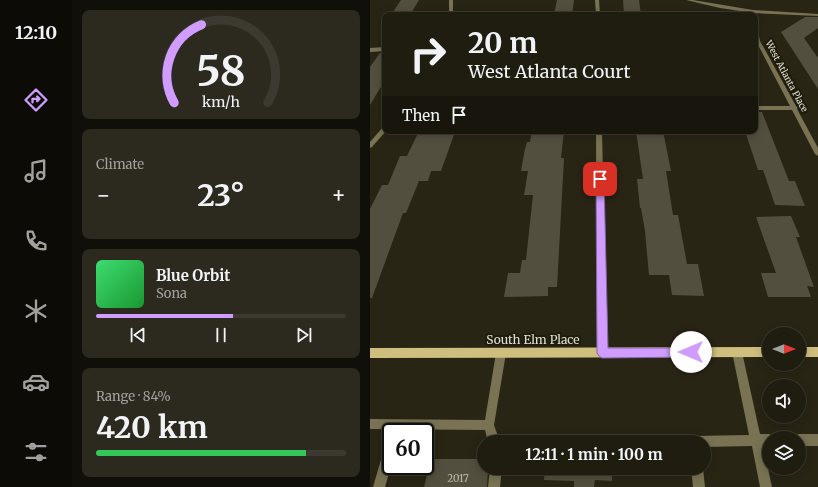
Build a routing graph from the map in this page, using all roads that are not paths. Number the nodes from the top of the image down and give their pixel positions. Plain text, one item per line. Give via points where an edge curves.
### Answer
1 (451, 0) edge
2 (597, 0) edge
3 (688, 0) edge
4 (452, 12) edge
5 (598, 12) edge
6 (745, 12) edge
7 (758, 14) edge
8 (818, 16) edge
9 (758, 41) edge
10 (382, 49) edge
11 (370, 50) edge
12 (758, 108) edge
13 (795, 108) junction
14 (382, 132) edge
15 (599, 134) edge
16 (370, 146) edge
17 (818, 154) edge
18 (737, 352) junction
19 (762, 352) edge
20 (806, 352) edge
21 (818, 352) edge
22 (370, 353) edge
23 (501, 353) junction
24 (602, 353) junction
25 (370, 424) edge
26 (489, 425) junction
27 (382, 426) edge
28 (434, 427) edge
29 (492, 435) edge
30 (756, 440) junction
31 (762, 440) edge
32 (806, 440) edge
33 (818, 440) edge
34 (711, 441) edge
35 (383, 475) edge
36 (495, 475) edge
37 (698, 475) edge
38 (379, 487) edge
39 (494, 487) edge
40 (699, 487) edge
41 (766, 487) edge

1 - 4 street
2 - 5 street
3 - 6 street
7 - 8 street
9 - 13 street, West Atlanta Place
10 - 11 street
12 - 13 street
13 - 17 street, West Atlanta Place
14 - 16 street
15 - 24 street
18 - 19 main road, South Elm Place
18 - 24 main road, South Elm Place
18 - 30 street
20 - 21 main road
22 - 23 main road, South Elm Place
23 - 24 main road, South Elm Place
23 - 26 street
25 - 27 street
26 - 28 street
26 - 29 street
30 - 31 street
30 - 34 street
30 - 41 street
32 - 33 street
35 - 38 street
36 - 39 street
37 - 40 street

